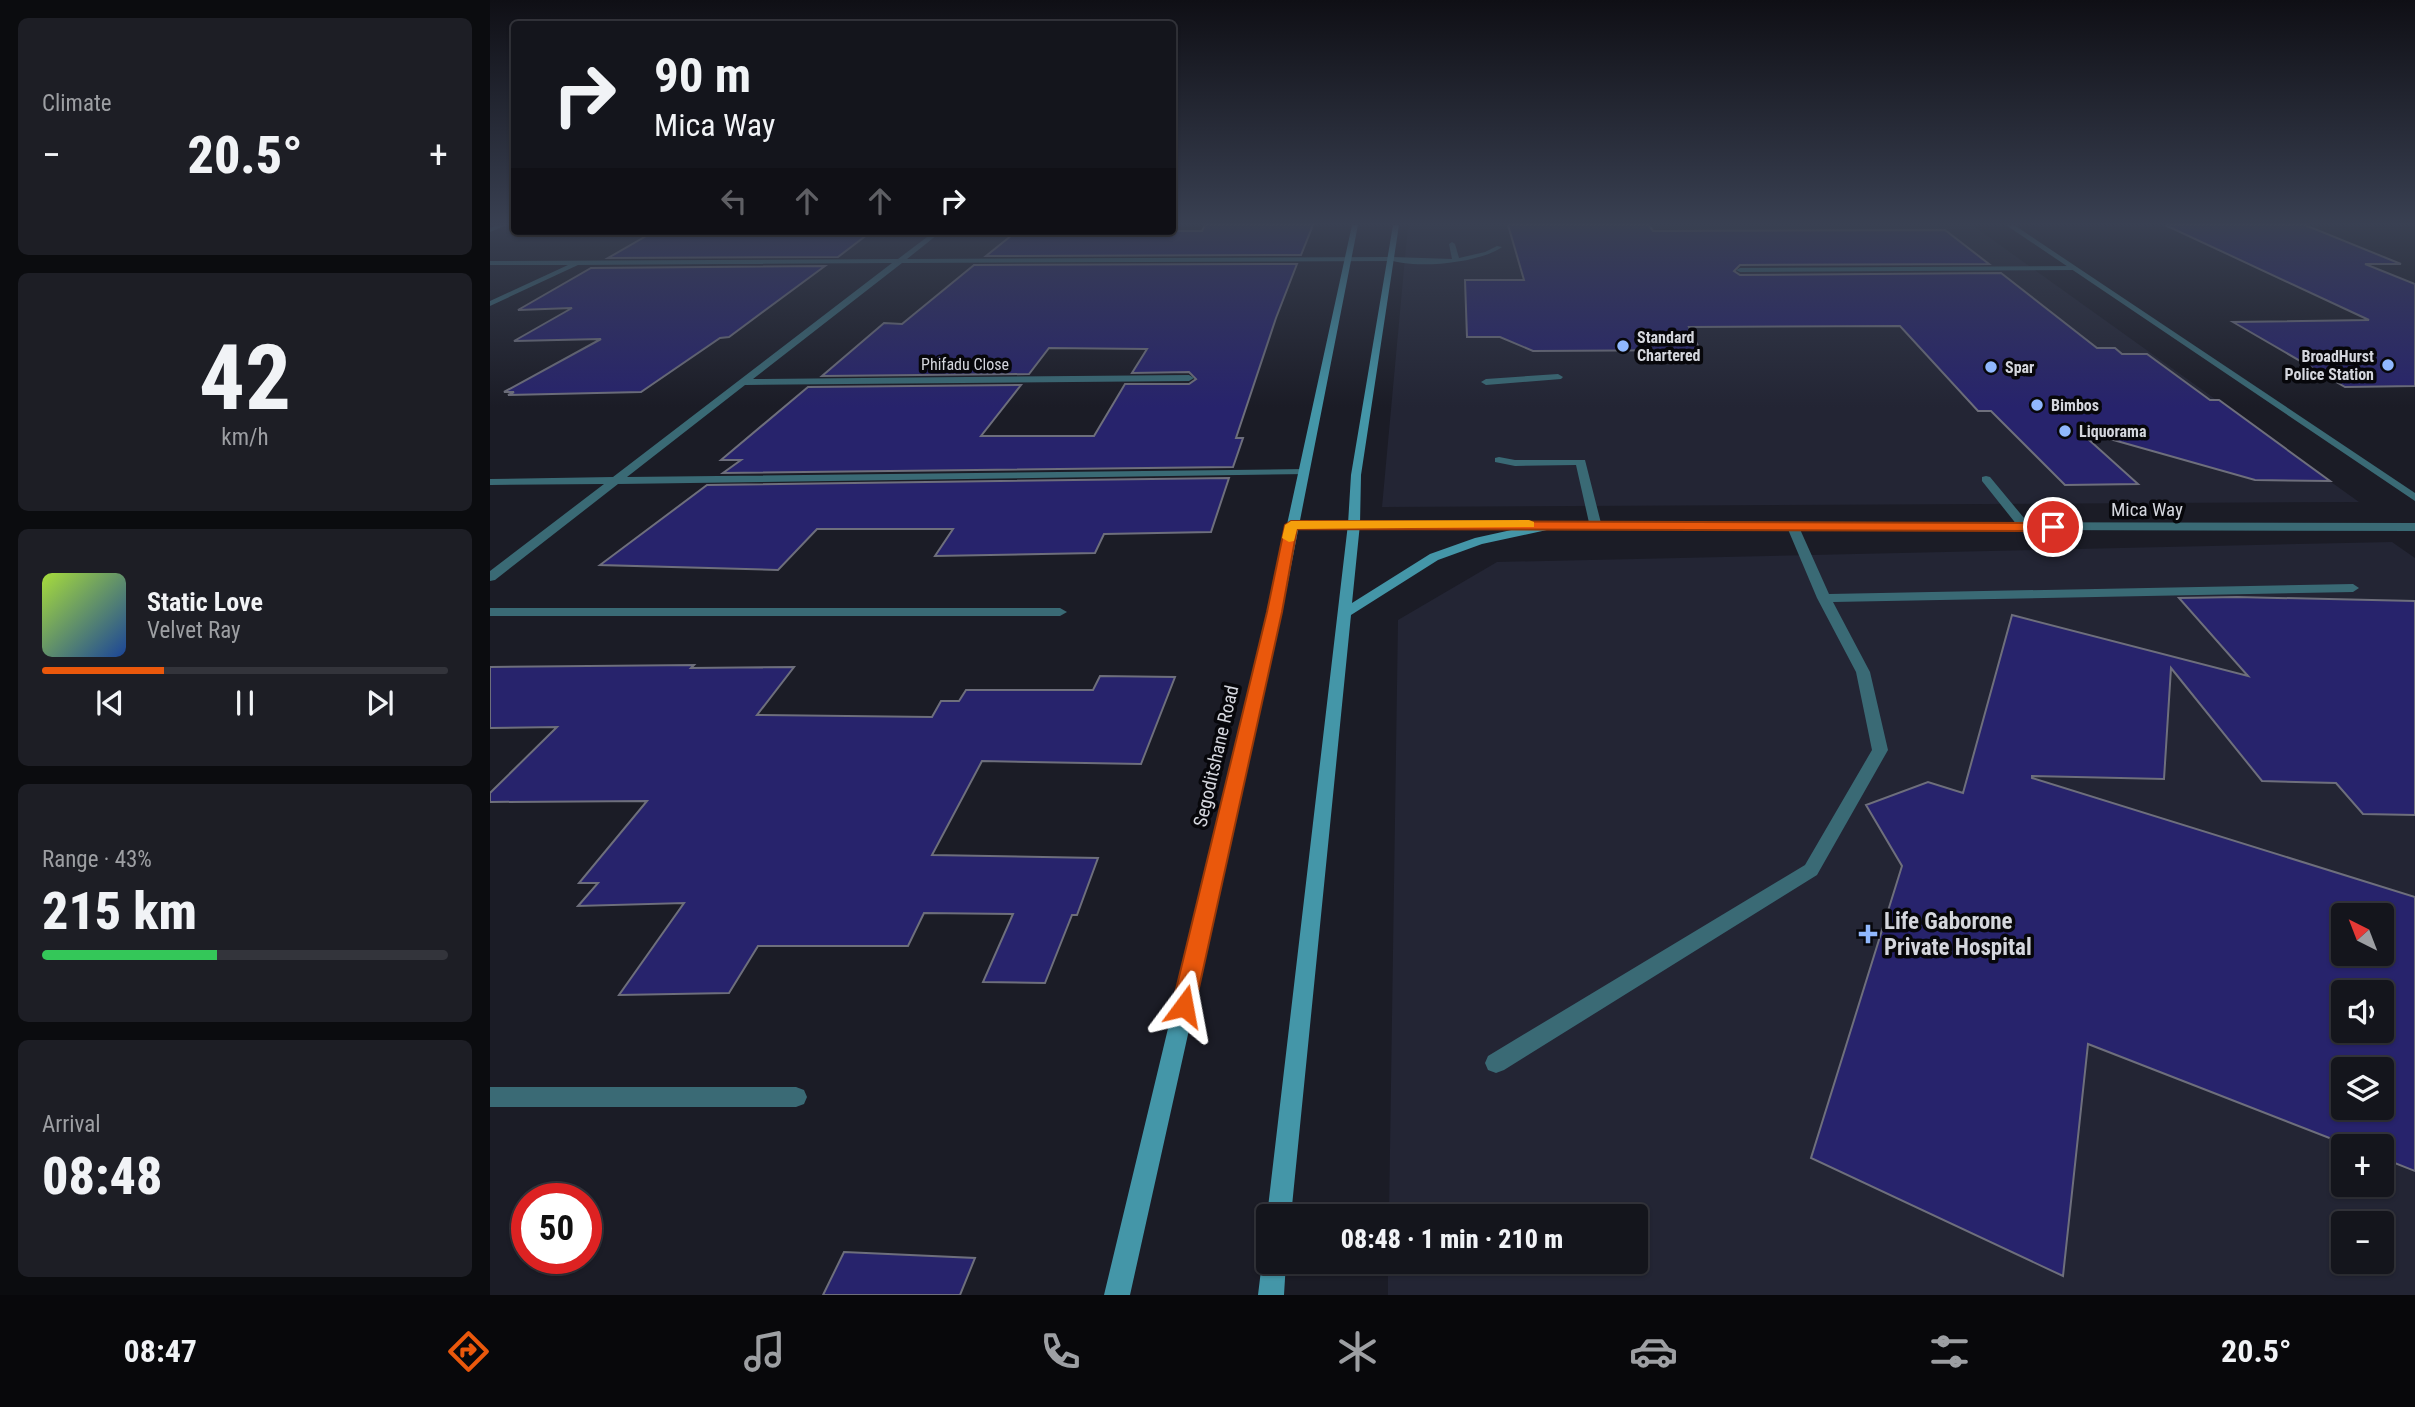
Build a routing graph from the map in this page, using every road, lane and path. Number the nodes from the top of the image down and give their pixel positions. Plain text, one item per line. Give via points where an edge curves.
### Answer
1 (530, 285) edge
2 (870, 285) edge
3 (1342, 285) edge
4 (1388, 285) edge
5 (2099, 285) edge
6 (490, 304) edge
7 (1558, 377) dead end
8 (1189, 379) dead end
9 (741, 382) junction
10 (1486, 382) dead end
11 (1499, 460) dead end
12 (1304, 472) junction
13 (1986, 479) dead end
14 (614, 480) junction
15 (490, 482) edge
16 (2415, 498) edge
17 (1354, 524) junction
18 (1291, 525) junction
19 (1552, 525) junction
20 (1595, 527) junction
21 (1793, 527) junction
22 (2025, 527) junction
23 (2415, 527) edge
24 (490, 577) edge
25 (2353, 588) dead end
26 (1824, 598) junction
27 (490, 612) edge
28 (1060, 612) dead end
29 (1343, 614) junction
30 (1496, 1063) dead end
31 (490, 1097) edge
32 (796, 1097) dead end
33 (1280, 1204) edge
34 (1273, 1274) edge
35 (1117, 1295) edge
36 (1271, 1295) edge

1 - 6 street
2 - 9 street
3 - 12 main road, Segoditshane Road
4 - 17 main road via 1356,475
5 - 16 street
7 - 10 street
8 - 9 street, Phifadu Close
9 - 14 street
11 - 20 street via 1581,463
12 - 14 street
12 - 18 main road, Segoditshane Road
13 - 22 street
14 - 15 street
14 - 24 street
17 - 18 street, Mica Way
17 - 19 street, Mica Way
17 - 29 main road
18 - 35 main road, Segoditshane Road via 1272,626
19 - 20 street, Mica Way
19 - 29 main road via 1479,541 1434,557
20 - 21 street, Mica Way
21 - 22 street, Mica Way
21 - 26 street
22 - 23 street, Mica Way
25 - 26 street
26 - 30 street via 1863,672 1881,750 1811,870
27 - 28 street
29 - 33 main road
31 - 32 street
34 - 36 main road

